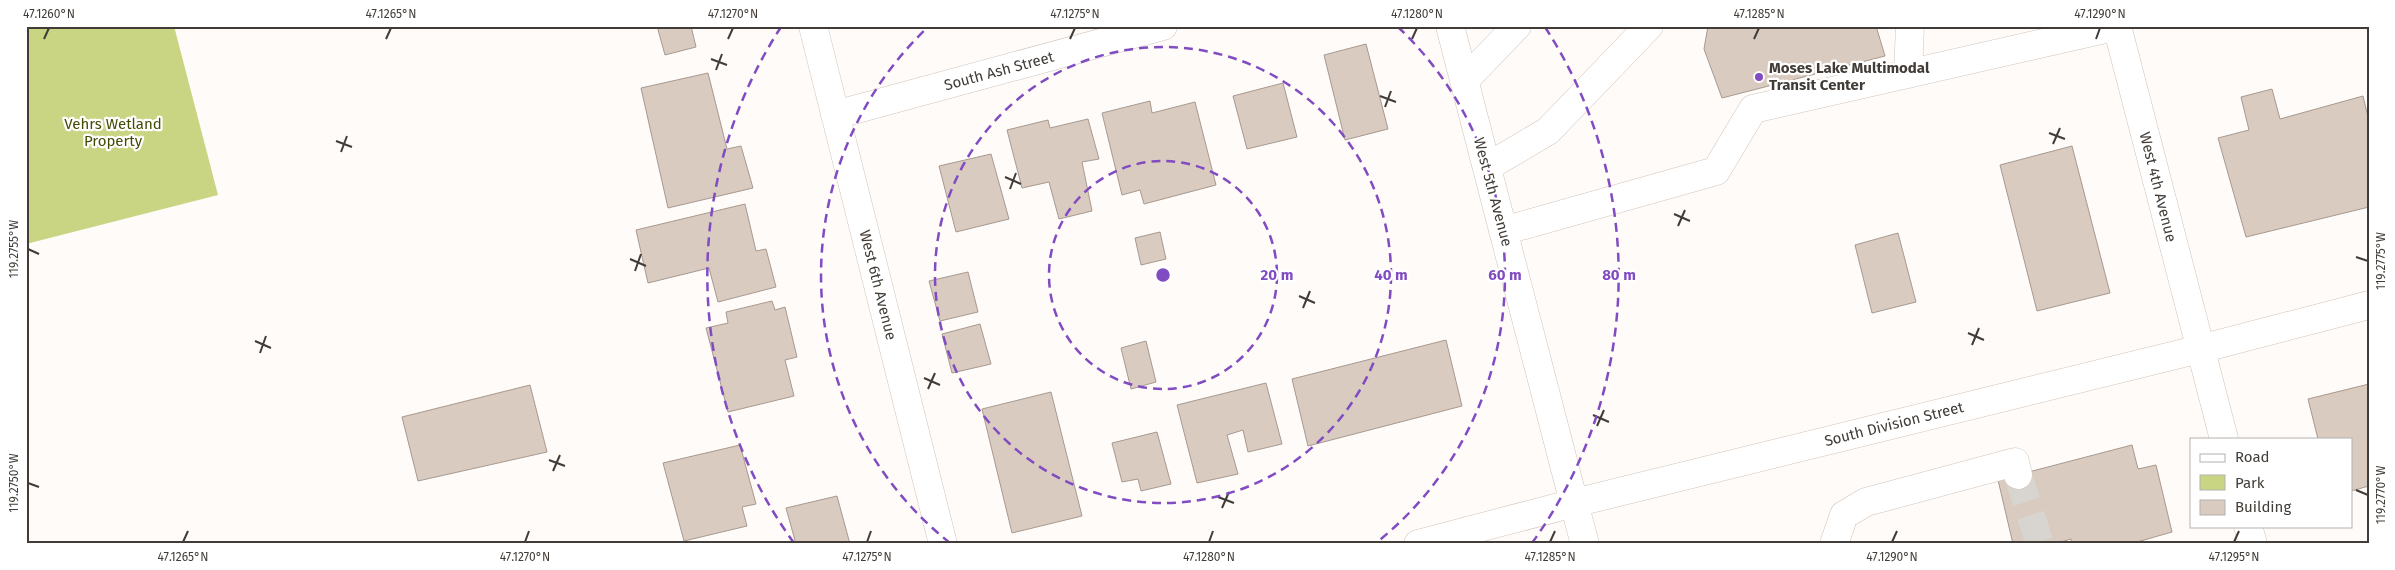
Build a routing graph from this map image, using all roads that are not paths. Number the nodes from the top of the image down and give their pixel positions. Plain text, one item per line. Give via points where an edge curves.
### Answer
1 (813, 26) edge
2 (1163, 26) edge
3 (1450, 26) edge
4 (1517, 26) edge
5 (1649, 26) edge
6 (1910, 26) edge
7 (2118, 26) edge
8 (1908, 74) junction
9 (1464, 81) junction
10 (835, 115) junction
11 (1487, 167) junction
12 (1503, 231) junction
13 (2369, 305) edge
14 (2200, 349) junction
15 (2224, 438) edge
16 (2018, 474) tunnel mouth
17 (1574, 503) junction
18 (2249, 528) edge
19 (943, 544) edge
20 (1418, 544) edge
21 (1585, 544) edge
22 (1834, 544) edge
23 (2253, 544) edge

1 - 10 street, West 6th Avenue
2 - 10 street, South Ash Street
3 - 9 street, West 5th Avenue
4 - 9 street
5 - 11 street via 1548,131
6 - 8 street
7 - 8 street
7 - 14 street, West 4th Avenue
8 - 12 street via 1754,109 1716,171
9 - 11 street, West 5th Avenue
10 - 19 street, West 6th Avenue
11 - 12 street, West 5th Avenue
12 - 17 street, West 5th Avenue
13 - 14 street, South Division Street
14 - 15 street, West 4th Avenue
14 - 17 street, South Division Street
16 - 22 street via 2015,462 1866,502 1844,514
17 - 20 street, South Division Street
17 - 21 street, West 5th Avenue
18 - 23 street

